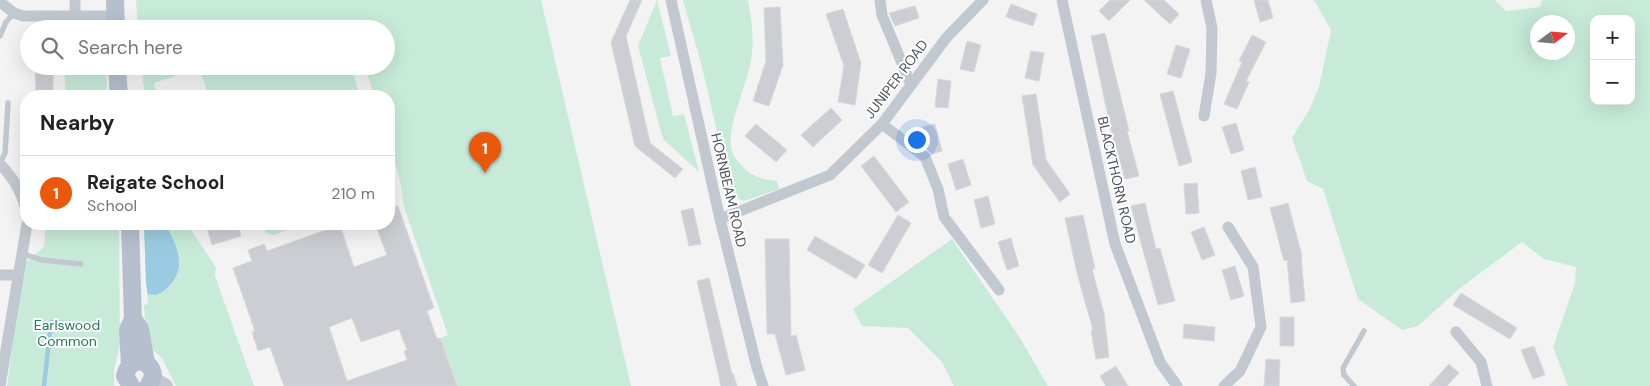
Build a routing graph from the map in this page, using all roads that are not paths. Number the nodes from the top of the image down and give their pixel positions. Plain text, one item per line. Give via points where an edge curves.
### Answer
1 (75, 0) edge
2 (671, 0) edge
3 (880, 0) edge
4 (983, 0) edge
5 (1062, 0) edge
6 (1206, 0) edge
7 (0, 2) edge
8 (14, 13) junction
9 (115, 15) edge
10 (75, 17) junction
11 (0, 36) edge
12 (118, 75) edge
13 (911, 85) junction
14 (119, 90) edge
15 (8, 103) dead end
16 (1204, 116) dead end
17 (882, 124) junction
18 (0, 164) edge
19 (20, 190) edge
20 (720, 219) junction
21 (1228, 227) dead end
22 (27, 230) edge
23 (130, 230) edge
24 (23, 254) junction
25 (81, 264) dead end
26 (0, 275) edge
27 (18, 275) junction
28 (999, 290) dead end
29 (1364, 331) dead end
30 (1456, 332) dead end
31 (149, 376) edge
32 (0, 386) edge
33 (131, 386) edge
34 (763, 386) edge
35 (1177, 386) edge
36 (1224, 386) edge
37 (1354, 386) edge
38 (1487, 386) edge

1 - 10 street
2 - 20 street, HORNBEAM ROAD
3 - 13 street via 882,15
4 - 13 street, JUNIPER ROAD via 947,37
5 - 35 street, BLACKTHORN ROAD via 1115,244 1160,362
6 - 16 street via 1212,28 1211,73
7 - 8 street
8 - 10 street via 31,17
8 - 11 lane
9 - 10 street
12 - 14 main road
13 - 17 street, JUNIPER ROAD
15 - 18 lane via 5,153
17 - 20 street, JUNIPER ROAD via 830,175
17 - 28 street via 925,157 938,189 944,217
18 - 19 street
20 - 34 street, HORNBEAM ROAD
21 - 36 street via 1253,267 1261,327 1240,371
22 - 24 street
23 - 31 main road via 133,319 140,328
24 - 25 lane via 42,260
24 - 27 street
26 - 27 street
27 - 32 street
29 - 37 lane via 1344,368 1344,375
30 - 38 street via 1481,362
31 - 33 main road via 126,370 125,376

